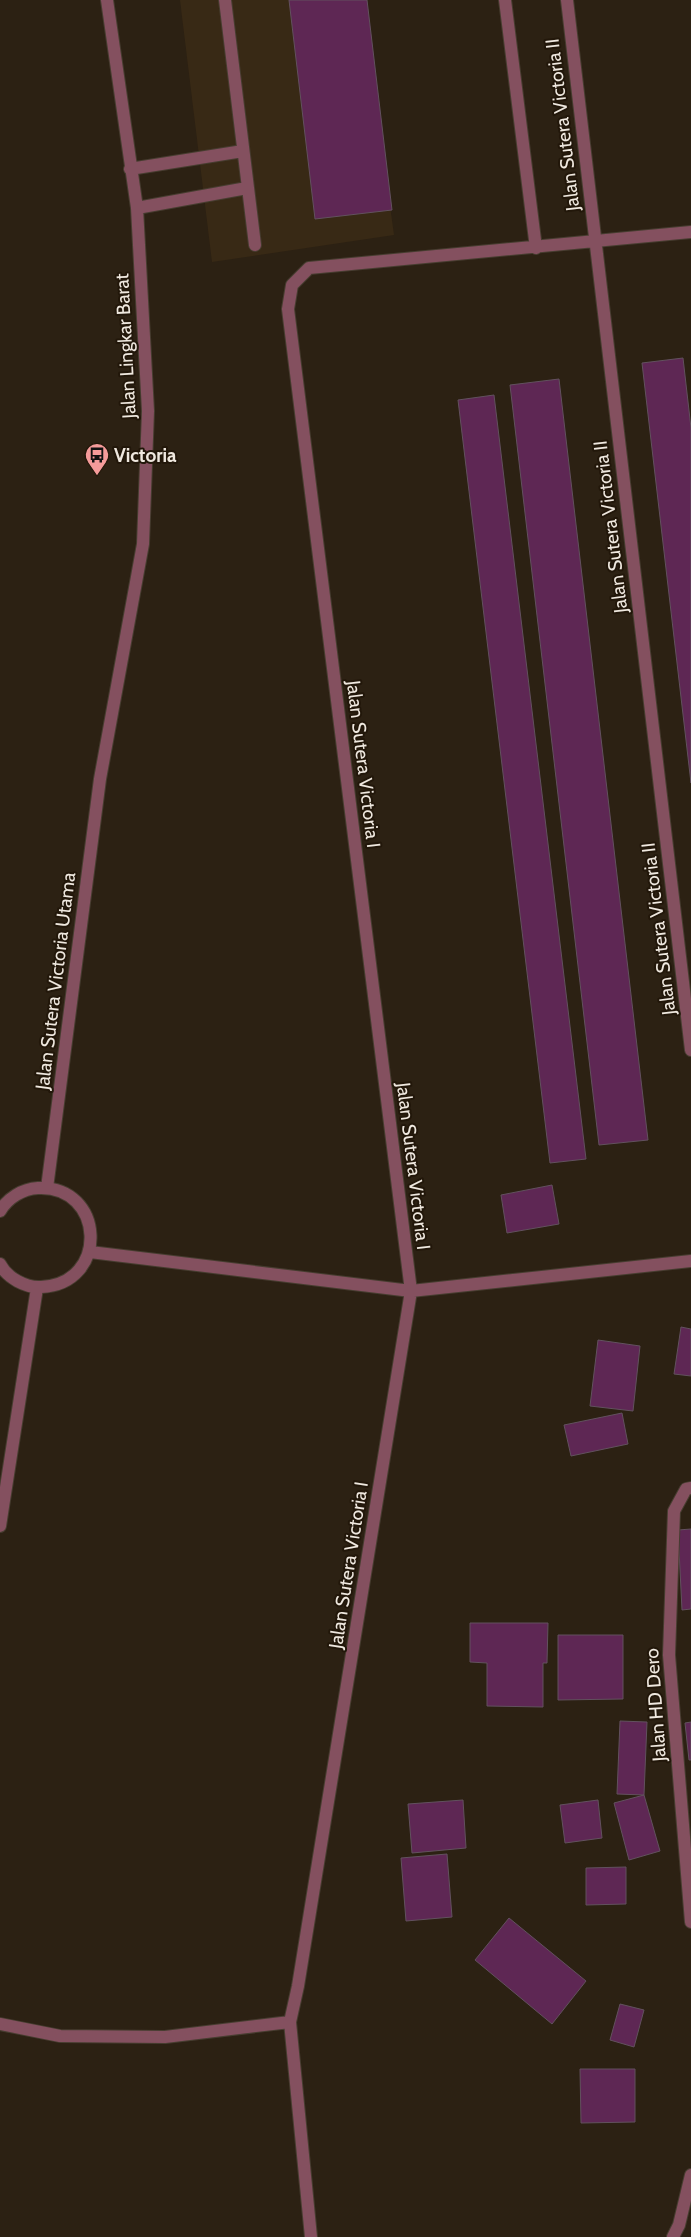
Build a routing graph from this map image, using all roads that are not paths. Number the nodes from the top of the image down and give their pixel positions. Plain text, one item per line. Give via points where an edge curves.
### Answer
1 (107, 0) edge
2 (224, 0) edge
3 (505, 0) edge
4 (567, 0) edge
5 (244, 151) junction
6 (130, 169) junction
7 (248, 188) junction
8 (136, 208) junction
9 (691, 232) edge
10 (594, 242) junction
11 (255, 245) dead end
12 (536, 248) junction
13 (100, 779) joint
14 (691, 1050) edge
15 (47, 1188) junction
16 (0, 1210) edge
17 (90, 1252) junction
18 (691, 1261) edge
19 (0, 1264) edge
20 (37, 1288) junction
21 (411, 1291) junction
22 (689, 1488) edge
23 (0, 1526) edge
24 (691, 1922) edge
25 (290, 2022) junction
26 (0, 2024) edge
27 (691, 2175) edge
28 (311, 2237) edge
29 (673, 2237) edge

1 - 6 street, Jalan Lingkar Barat
2 - 5 street
3 - 12 street
4 - 10 street, Jalan Sutera Victoria II
5 - 6 street
5 - 7 street
6 - 8 street, Jalan Lingkar Barat
7 - 8 street
7 - 11 street
8 - 13 street, Jalan Lingkar Barat via 148,411 143,544
9 - 10 street, Jalan Sutera Victoria I
10 - 12 street, Jalan Sutera Victoria I
10 - 14 street, Jalan Sutera Victoria II
12 - 21 street, Jalan Sutera Victoria I via 309,268 292,286 288,309
13 - 15 street, Jalan Sutera Victoria Utama
15 - 16 street via 17,1194
15 - 17 street via 64,1192 88,1217 92,1234
17 - 20 street via 70,1279 54,1287
17 - 21 street
18 - 21 street
19 - 20 street via 18,1282
20 - 23 street
21 - 25 street, Jalan Sutera Victoria I
22 - 24 street, Jalan HD Dero via 674,1511 669,1655
25 - 26 street via 165,2037 60,2036
25 - 28 street, Jalan Sutera Victoria I
27 - 29 street

